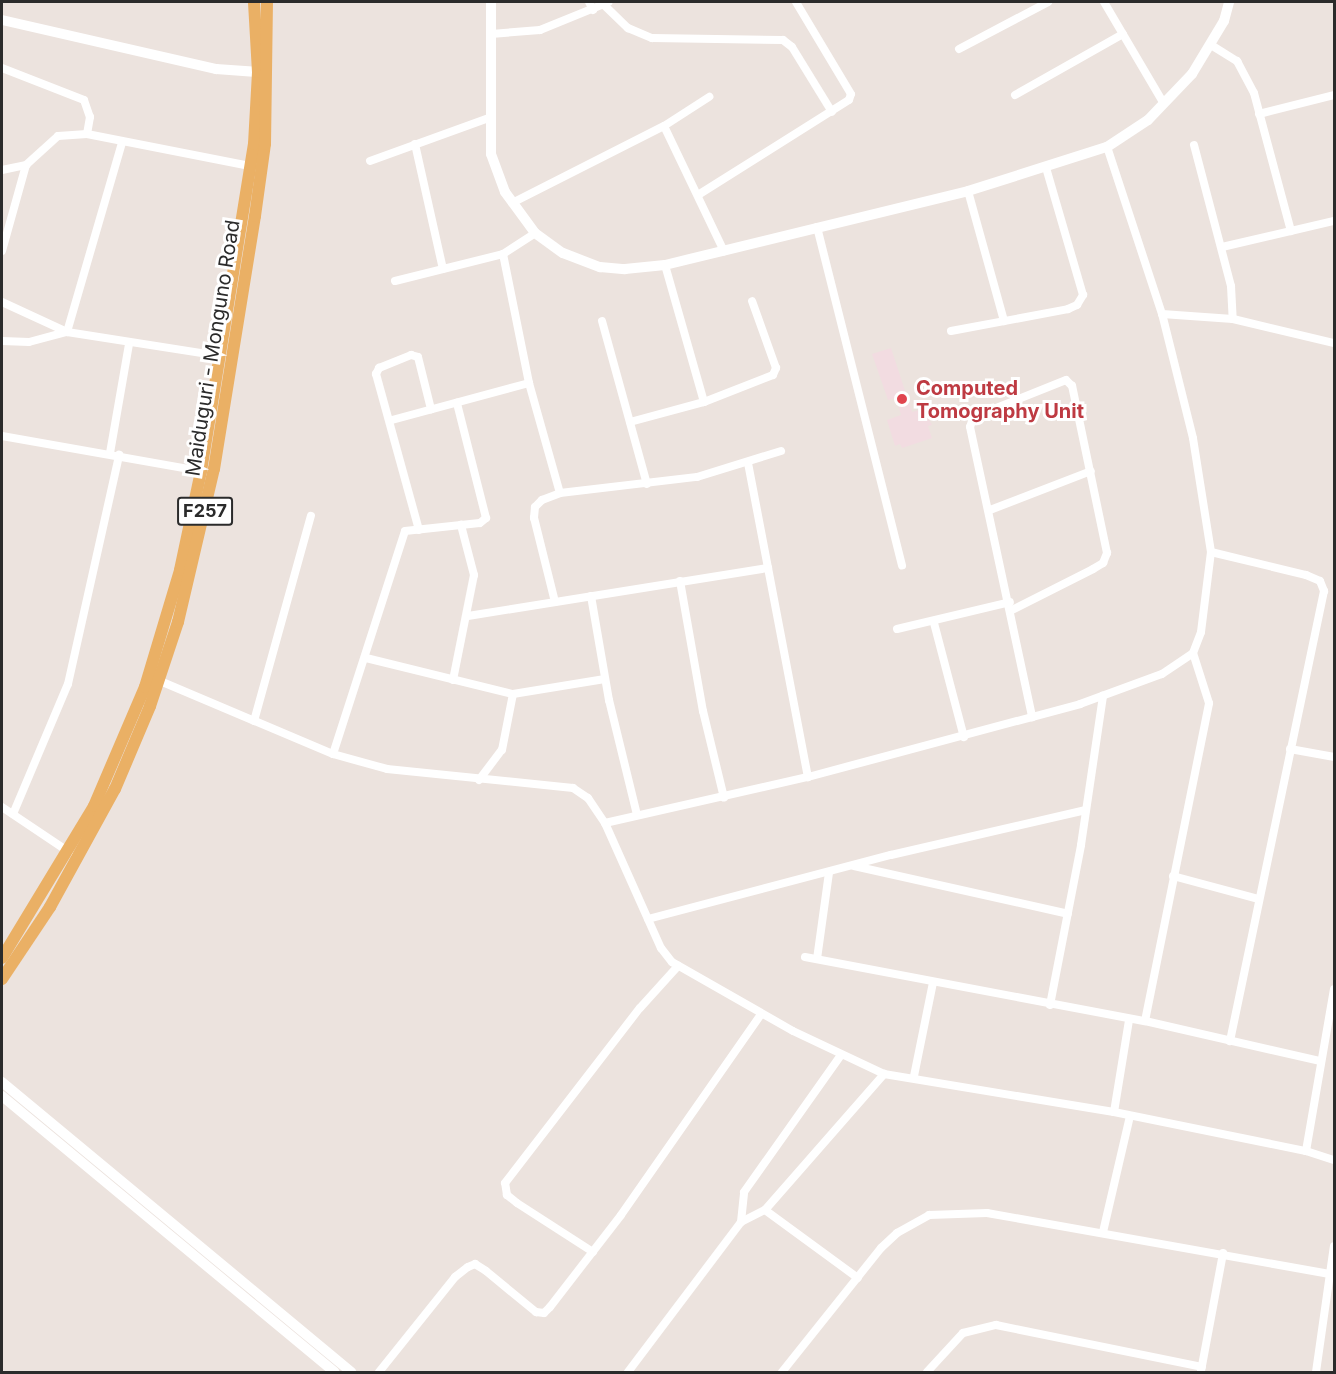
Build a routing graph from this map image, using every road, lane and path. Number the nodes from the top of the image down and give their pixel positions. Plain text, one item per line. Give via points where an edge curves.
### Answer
1 (254, 2) edge
2 (267, 2) edge
3 (491, 2) edge
4 (796, 2) edge
5 (1048, 2) edge
6 (1104, 2) edge
7 (1229, 2) edge
8 (606, 3) edge
9 (591, 6) edge
10 (2, 21) edge
11 (491, 34) junction
12 (1123, 34) junction
13 (1211, 45) junction
14 (958, 49) dead end
15 (2, 68) edge
16 (258, 72) junction
17 (1015, 95) dead end
18 (1335, 95) edge
19 (709, 97) dead end
20 (1164, 104) junction
21 (832, 112) junction
22 (1259, 114) junction
23 (489, 118) junction
24 (664, 126) junction
25 (87, 134) junction
26 (122, 143) junction
27 (415, 144) junction
28 (1194, 145) dead end
29 (1107, 147) junction
30 (370, 161) dead end
31 (26, 165) junction
32 (250, 166) junction
33 (1046, 168) junction
34 (2, 170) edge
35 (968, 191) junction
36 (698, 195) junction
37 (512, 203) junction
38 (1335, 221) edge
39 (817, 227) junction
40 (1291, 231) junction
41 (535, 233) junction
42 (1222, 247) junction
43 (2, 251) edge
44 (724, 251) junction
45 (503, 254) junction
46 (665, 265) junction
47 (443, 269) junction
48 (395, 281) dead end
49 (752, 301) dead end
50 (2, 302) edge
51 (1162, 314) junction
52 (1233, 319) junction
53 (602, 321) dead end
54 (1004, 321) junction
55 (951, 331) dead end
56 (67, 332) junction
57 (2, 341) edge
58 (1335, 343) edge
59 (129, 344) junction
60 (220, 356) junction
61 (529, 383) junction
62 (704, 402) junction
63 (457, 403) junction
64 (432, 409) junction
65 (392, 420) junction
66 (630, 422) junction
67 (2, 436) edge
68 (781, 451) dead end
69 (115, 454) junction
70 (748, 463) junction
71 (201, 471) junction
72 (1091, 471) junction
73 (647, 484) junction
74 (560, 493) junction
75 (990, 510) junction
76 (311, 516) dead end
77 (461, 525) junction
78 (419, 530) junction
79 (1211, 552) junction
80 (902, 566) dead end
81 (768, 568) junction
82 (680, 580) junction
83 (591, 596) junction
84 (555, 602) junction
85 (1010, 606) junction
86 (468, 616) junction
87 (934, 623) junction
88 (897, 629) dead end
89 (1193, 653) junction
90 (366, 658) junction
91 (605, 679) junction
92 (453, 680) junction
93 (160, 681) junction
94 (513, 694) junction
95 (1103, 696) junction
96 (1032, 717) junction
97 (254, 721) junction
98 (964, 737) junction
99 (1290, 749) junction
100 (333, 754) junction
101 (1335, 757) edge
102 (808, 777) junction
103 (479, 780) junction
104 (724, 798) junction
105 (2, 807) edge
106 (1086, 810) junction
107 (13, 814) junction
108 (637, 816) junction
109 (606, 824) junction
110 (69, 852) junction
111 (853, 866) junction
112 (829, 873) junction
113 (1173, 876) junction
114 (1258, 899) junction
115 (1068, 914) junction
116 (648, 919) junction
117 (804, 957) dead end
118 (2, 958) edge
119 (817, 960) junction
120 (678, 966) junction
121 (2, 979) edge
122 (933, 983) junction
123 (1335, 989) edge
124 (1050, 1005) junction
125 (761, 1014) junction
126 (1129, 1020) junction
127 (1145, 1021) junction
128 (1230, 1041) junction
129 (841, 1055) junction
130 (1319, 1060) junction
131 (884, 1074) junction
132 (914, 1076) junction
133 (2, 1082) edge
134 (2, 1096) edge
135 (1114, 1112) junction
136 (1130, 1116) junction
137 (1306, 1151) junction
138 (1335, 1160) edge
139 (765, 1210) junction
140 (741, 1222) junction
141 (1103, 1232) junction
142 (1335, 1245) edge
143 (593, 1252) junction
144 (1224, 1253) junction
145 (1330, 1274) junction
146 (858, 1278) junction
147 (1202, 1370) edge
148 (334, 1372) edge
149 (351, 1372) edge
150 (379, 1372) edge
151 (628, 1372) edge
152 (782, 1372) edge
153 (927, 1372) edge
154 (1316, 1372) edge

1 - 16 main road, Maiduguri - Monguno Road / F257
2 - 93 main road, Maiduguri - Monguno Road / F257 via 264,144 255,216 214,469 194,565
3 - 11 street
4 - 21 street via 851,94
5 - 14 street
6 - 12 street
7 - 13 street
8 - 9 street
8 - 21 street via 628,28 652,38 783,40 792,47
9 - 11 street via 540,30
10 - 16 street via 216,69
11 - 23 street
12 - 17 street
12 - 20 street
13 - 20 street via 1192,74
13 - 22 street via 1237,61
15 - 25 street via 84,100 90,117
16 - 32 main road, Maiduguri - Monguno Road / F257
18 - 22 street
19 - 24 street
20 - 29 street via 1148,120
21 - 36 street
22 - 40 street
23 - 27 street
23 - 37 street via 491,154
24 - 36 street
24 - 37 street
25 - 26 street
25 - 31 street via 71,132 58,136
26 - 32 street
26 - 56 street
27 - 30 street
27 - 47 street
28 - 42 street
29 - 33 street
29 - 51 street
31 - 34 street
31 - 43 street
32 - 60 main road, Maiduguri - Monguno Road / F257
33 - 35 street
33 - 54 street via 1083,295 1077,305 1068,309
35 - 39 street
35 - 54 street
36 - 44 street
37 - 41 street
38 - 40 street
39 - 44 street
39 - 80 street
40 - 42 street
41 - 45 street
41 - 46 street via 563,253 600,267
42 - 52 street via 1232,286
44 - 46 street
45 - 47 street
45 - 61 street
46 - 62 street
47 - 48 street
49 - 62 street via 776,368 773,375
50 - 56 street
51 - 52 street
51 - 79 street via 1193,438
52 - 58 street
53 - 66 street
54 - 55 street
56 - 57 street via 29,342
56 - 59 street
59 - 60 street
59 - 69 street
60 - 71 main road, Maiduguri - Monguno Road / F257
61 - 63 street
61 - 74 street
62 - 66 street
63 - 64 street
63 - 77 street via 488,512 480,523
64 - 65 street
64 - 65 street via 418,357 411,355 388,362 376,374
65 - 78 street
66 - 73 street
67 - 69 street
68 - 70 street
69 - 71 street
69 - 107 street via 68,684
70 - 73 street via 697,477
70 - 81 street
71 - 110 main road, Maiduguri - Monguno Road / F257 via 180,570 145,687
72 - 75 street
72 - 75 street via 1072,386 1066,380 1055,381 973,418 970,427
72 - 85 street via 1107,554 1103,563
73 - 74 street
74 - 84 street via 542,500 535,507 534,518
75 - 85 street
76 - 97 street
77 - 78 street
77 - 86 street via 474,575
78 - 90 street via 405,531 399,541
79 - 89 street via 1201,632
79 - 99 street via 1320,581 1324,591
81 - 82 street
81 - 102 street
82 - 83 street
82 - 104 street via 691,654
83 - 84 street
83 - 91 street
84 - 86 street
85 - 87 street
85 - 96 street
86 - 92 street
87 - 88 street
87 - 98 street
89 - 95 street via 1162,674
89 - 113 street via 1209,703
90 - 92 street
90 - 100 street
91 - 94 street
91 - 108 street
92 - 94 street
93 - 97 street
93 - 121 main road, Maiduguri - Monguno Road / F257 via 133,750 89,840
94 - 103 street via 502,750
95 - 96 street
95 - 106 street
96 - 98 street
97 - 100 street
98 - 102 street
99 - 101 street
99 - 114 street
100 - 103 street via 387,770
102 - 104 street
103 - 109 street via 573,788 588,798
104 - 108 street
105 - 107 street
106 - 111 street
106 - 115 street
107 - 110 street
108 - 109 street
109 - 116 street
110 - 118 main road, Maiduguri - Monguno Road / F257
111 - 112 street
111 - 115 street
112 - 116 street
112 - 119 street
113 - 114 street
113 - 127 street
114 - 128 street
115 - 124 street
116 - 120 street via 661,948
117 - 119 street
119 - 122 street
120 - 125 street
120 - 143 street via 640,1008 505,1183 507,1195 517,1203
122 - 124 street
122 - 132 street
123 - 130 street
124 - 126 street
125 - 129 street
125 - 143 street
126 - 127 street
126 - 135 street
127 - 128 street
128 - 130 street
129 - 131 street
129 - 140 street via 744,1192
130 - 137 street
131 - 132 street
131 - 139 street
132 - 135 street
133 - 149 street
134 - 148 street
135 - 136 street
136 - 137 street
136 - 141 street
137 - 138 street
139 - 140 street
139 - 146 street
140 - 151 street
141 - 144 street
141 - 146 street via 987,1213 929,1215 897,1233
142 - 145 street
143 - 150 street via 544,1313 536,1312 475,1264 468,1267 455,1277
144 - 145 street
144 - 147 street
145 - 154 street
146 - 152 street
147 - 153 street via 996,1325 963,1333

